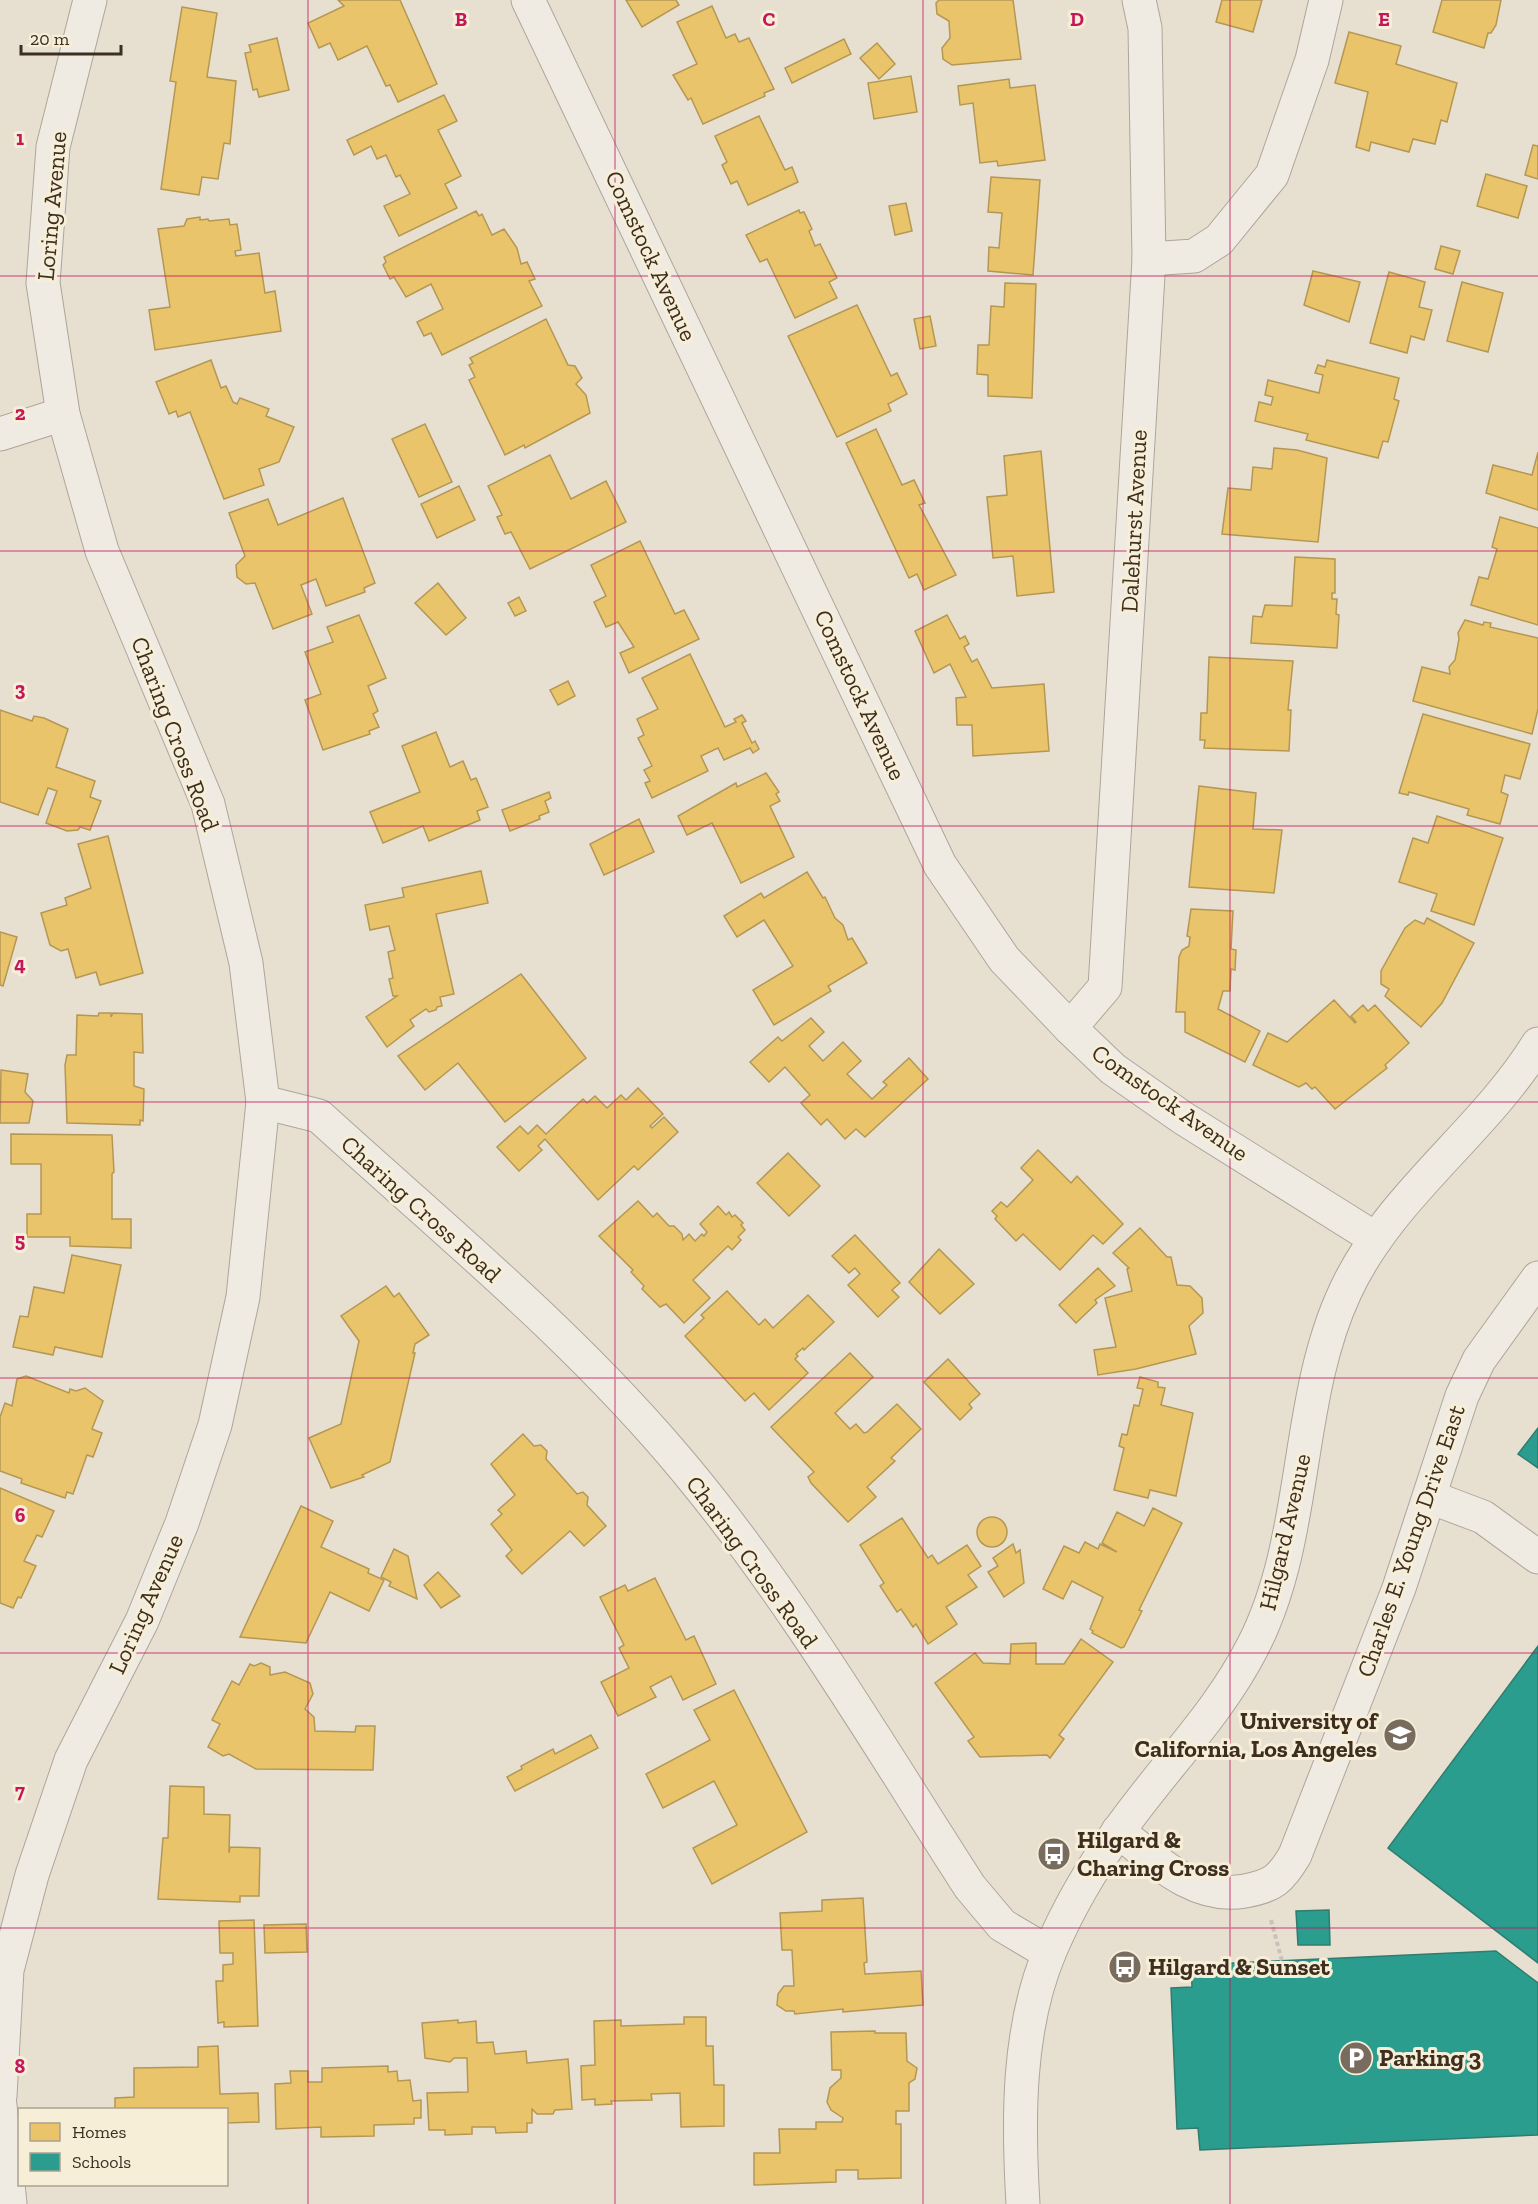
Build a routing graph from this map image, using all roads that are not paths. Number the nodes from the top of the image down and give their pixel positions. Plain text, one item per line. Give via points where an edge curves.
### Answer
1 (90, 0) edge
2 (528, 0) edge
3 (1139, 0) edge
4 (1326, 0) edge
5 (1149, 259) junction
6 (63, 414) junction
7 (0, 434) edge
8 (1070, 1028) junction
9 (1538, 1044) edge
10 (263, 1102) junction
11 (1376, 1239) junction
12 (1538, 1278) edge
13 (1430, 1497) junction
14 (1538, 1557) edge
15 (1118, 1831) junction
16 (1049, 1953) junction
17 (4, 1968) edge
18 (0, 2096) edge
19 (0, 2105) edge
20 (10, 2204) edge
21 (1023, 2204) edge

1 - 6 street, Loring Avenue via 53,147 44,284
2 - 8 street, Comstock Avenue via 940,865 1004,959
3 - 5 street, Dalehurst Avenue via 1145,28
4 - 5 street via 1312,60 1272,176 1218,240 1194,256
5 - 8 street, Dalehurst Avenue via 1106,987
6 - 7 street
6 - 10 street, Charing Cross Road via 102,551 208,804 246,963
8 - 11 street, Comstock Avenue via 1113,1069 1183,1118
9 - 11 street, Hilgard Avenue via 1488,1113
10 - 16 street, Charing Cross Road via 319,1116 598,1370 686,1469 767,1575 970,1887 1002,1925
10 - 17 street, Loring Avenue via 243,1297 215,1425 182,1523 142,1621 71,1760
11 - 15 street, Hilgard Avenue via 1345,1292 1321,1364 1275,1596 1253,1646 1222,1698
12 - 13 street, Charles E. Young Drive East via 1479,1360 1462,1396
13 - 14 street via 1483,1517
13 - 15 street, Charles E. Young Drive East via 1399,1588 1295,1855 1282,1877 1260,1888 1228,1894 1200,1888 1164,1867
15 - 16 street, Hilgard Avenue via 1081,1887
16 - 21 street, Hilgard Avenue via 1030,2019 1024,2059
17 - 18 street, Loring Avenue
19 - 20 street

